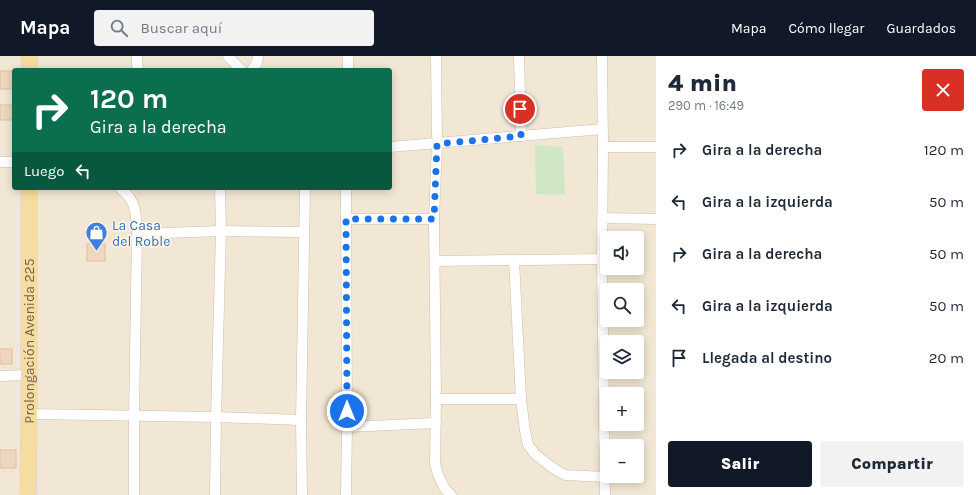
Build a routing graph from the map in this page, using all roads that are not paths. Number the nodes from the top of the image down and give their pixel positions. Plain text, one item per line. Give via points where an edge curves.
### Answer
1 (29, 56) edge
2 (137, 56) edge
3 (228, 56) edge
4 (258, 56) edge
5 (348, 56) edge
6 (436, 56) edge
7 (519, 56) edge
8 (602, 56) edge
9 (30, 68) edge
10 (138, 68) edge
11 (239, 68) edge
12 (253, 68) edge
13 (348, 68) edge
14 (603, 129) junction
15 (521, 136) junction
16 (437, 144) junction
17 (603, 147) junction
18 (656, 147) edge
19 (392, 148) edge
20 (0, 162) edge
21 (12, 162) edge
22 (29, 190) edge
23 (122, 190) edge
24 (220, 190) edge
25 (305, 190) edge
26 (346, 190) edge
27 (602, 218) junction
28 (346, 219) junction
29 (434, 219) junction
30 (656, 219) edge
31 (221, 231) junction
32 (602, 231) edge
33 (304, 232) junction
34 (137, 234) junction
35 (600, 259) edge
36 (514, 260) junction
37 (435, 261) junction
38 (602, 275) edge
39 (29, 375) junction
40 (0, 376) edge
41 (436, 399) junction
42 (521, 399) junction
43 (29, 414) junction
44 (134, 416) junction
45 (216, 417) junction
46 (301, 420) junction
47 (436, 423) junction
48 (347, 427) junction
49 (604, 439) edge
50 (600, 477) edge
51 (605, 483) edge
52 (28, 495) edge
53 (134, 495) edge
54 (215, 495) edge
55 (302, 495) edge
56 (346, 495) edge
57 (451, 495) edge
58 (605, 495) edge

1 - 9 main road
2 - 10 street
3 - 11 street
4 - 12 street
5 - 13 street
6 - 16 street
7 - 15 street
8 - 14 street
14 - 15 street
14 - 17 street
15 - 16 street
16 - 19 street
16 - 29 street
17 - 18 street
17 - 27 street
20 - 21 street
22 - 39 main road, Prolongación Avenida 225
23 - 34 street via 134,203
24 - 31 street
25 - 33 street
26 - 28 street
27 - 30 street
27 - 32 street
28 - 29 street
28 - 48 street
29 - 37 street
31 - 33 street
31 - 34 street
31 - 45 street
33 - 46 street
34 - 44 street
35 - 36 street
36 - 37 street
36 - 42 street
37 - 41 street
38 - 49 street
39 - 40 street
39 - 43 main road, Prolongación Avenida 225
41 - 42 street
41 - 47 street
42 - 50 street via 528,445 535,454 565,475
43 - 44 street
43 - 52 main road, Prolongación Avenida 225
44 - 45 street
44 - 53 street
45 - 46 street
45 - 54 street
46 - 55 street
47 - 48 street
47 - 57 street via 438,475
48 - 56 street
51 - 58 street

